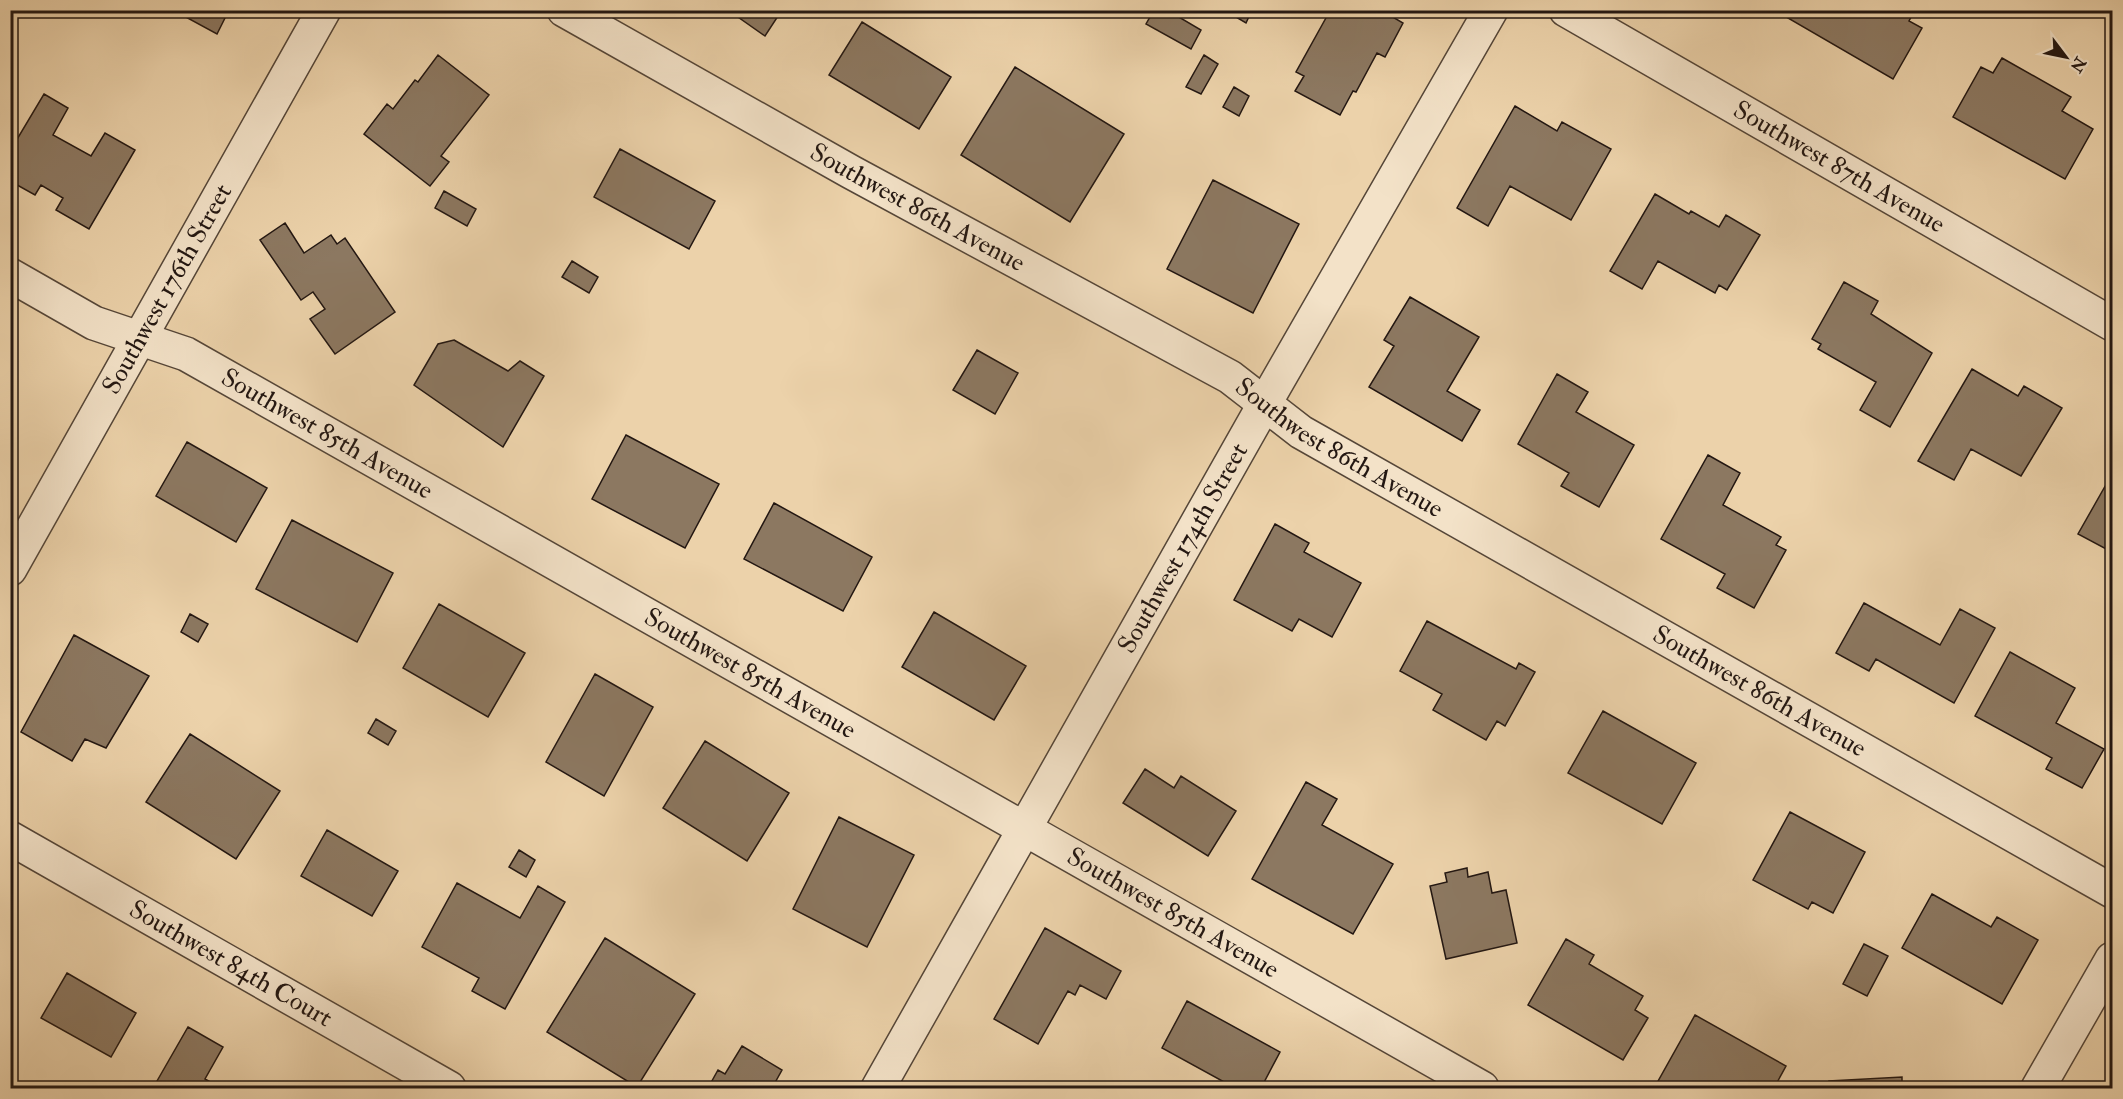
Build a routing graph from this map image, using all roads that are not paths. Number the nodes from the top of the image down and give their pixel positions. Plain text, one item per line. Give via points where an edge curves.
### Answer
1 (324, 10) edge
2 (564, 10) edge
3 (1491, 10) edge
4 (1566, 10) edge
5 (10, 275) edge
6 (2112, 324) edge
7 (141, 338) junction
8 (1265, 403) junction
9 (10, 569) edge
10 (1024, 829) junction
11 (10, 838) edge
12 (2112, 891) edge
13 (2112, 960) edge
14 (449, 1089) edge
15 (878, 1089) edge
16 (1482, 1089) edge
17 (2038, 1089) edge

1 - 7 street, Southwest 176th Street
2 - 8 street, Southwest 86th Avenue via 851,172 1230,377
3 - 8 street, Southwest 174th Street
4 - 6 street, Southwest 87th Avenue
5 - 7 street, Southwest 85th Avenue via 94,323
7 - 9 street, Southwest 176th Street
7 - 10 street, Southwest 85th Avenue via 186,354
8 - 10 street, Southwest 174th Street
8 - 12 street, Southwest 86th Avenue via 1301,432
10 - 15 street, Southwest 174th Street
10 - 16 street, Southwest 85th Avenue
11 - 14 street, Southwest 84th Court
13 - 17 street

